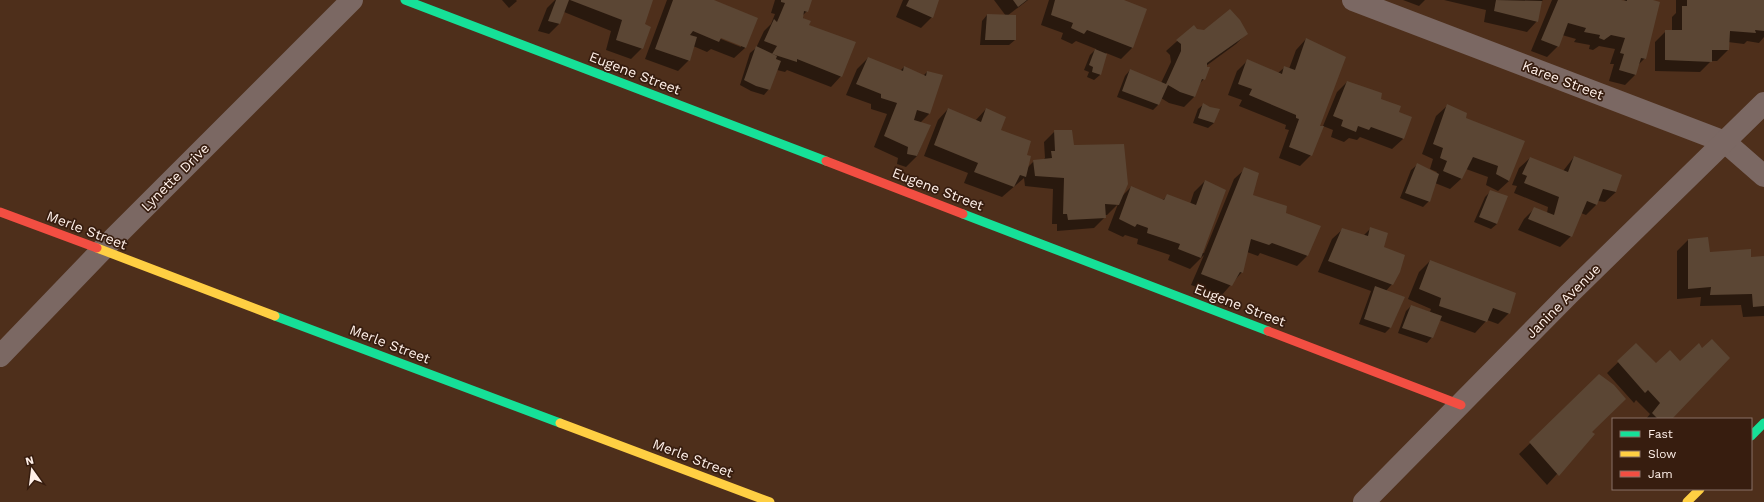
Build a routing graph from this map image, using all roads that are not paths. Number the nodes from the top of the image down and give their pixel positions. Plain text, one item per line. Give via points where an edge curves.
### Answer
1 (352, 0) edge
2 (405, 0) edge
3 (1353, 0) edge
4 (1764, 103) edge
5 (1725, 142) junction
6 (1764, 176) edge
7 (0, 212) edge
8 (102, 250) junction
9 (0, 356) edge
10 (1461, 405) junction
11 (1764, 423) edge
12 (1752, 435) edge
13 (1699, 490) edge
14 (770, 502) edge
15 (1364, 502) edge
16 (1687, 502) edge

1 - 8 street, Lynette Drive
2 - 10 street, Eugene Street
3 - 5 street, Karee Street
4 - 5 street, Janine Avenue
5 - 6 street, Karee Street
5 - 10 street, Janine Avenue via 1569,294
7 - 8 street, Merle Street
8 - 9 street, Lynette Drive
8 - 14 street, Merle Street
10 - 15 street, Janine Avenue
11 - 12 street
13 - 16 street

